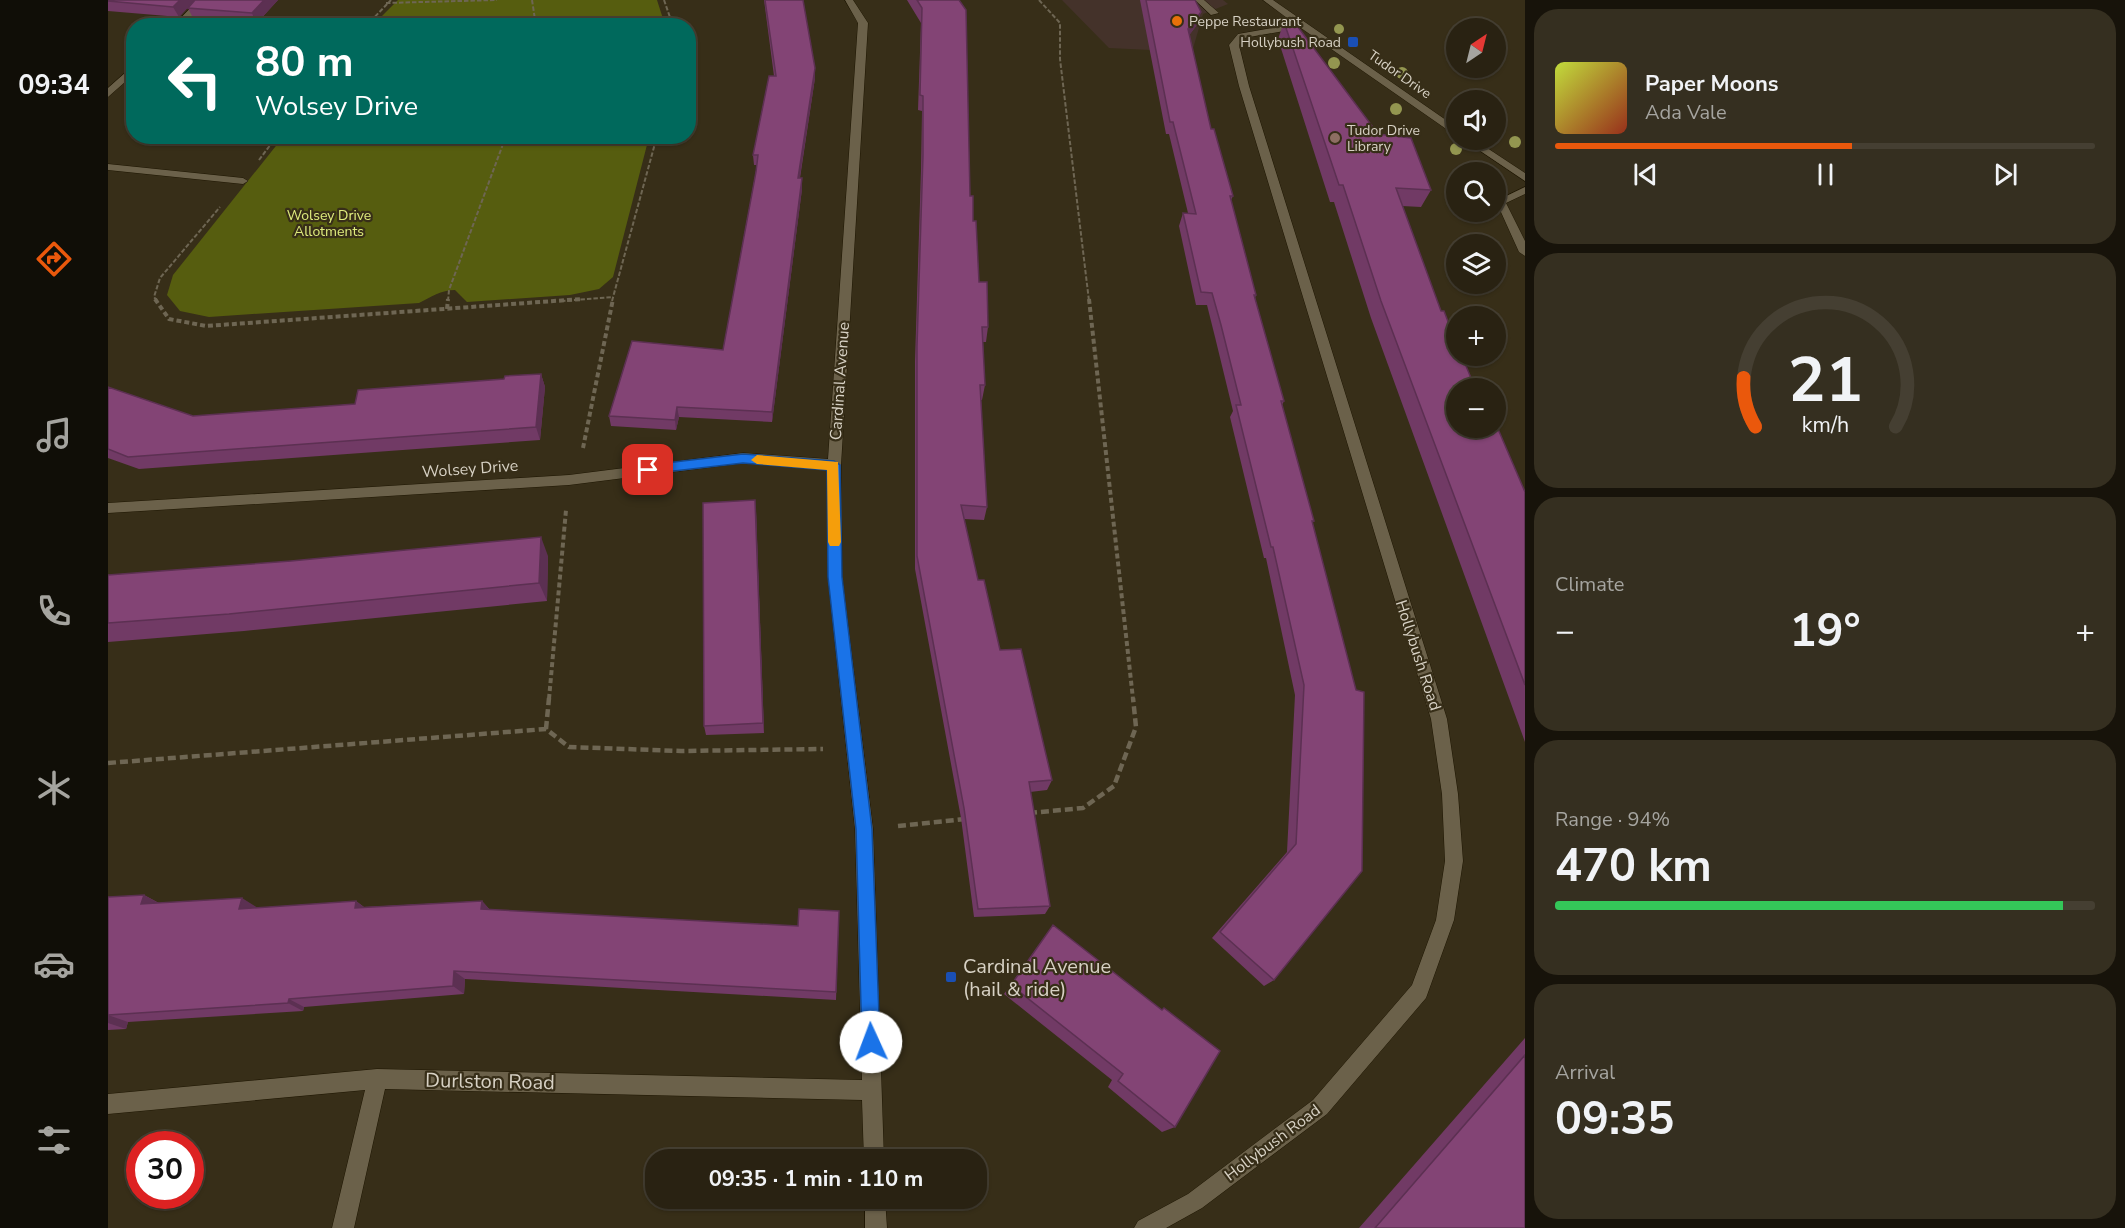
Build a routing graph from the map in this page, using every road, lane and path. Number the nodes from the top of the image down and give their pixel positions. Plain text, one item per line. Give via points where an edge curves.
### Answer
1 (202, 0) edge
2 (391, 0) edge
3 (497, 0) edge
4 (532, 0) edge
5 (664, 0) edge
6 (849, 0) edge
7 (1039, 0) edge
8 (1199, 0) edge
9 (1268, 0) edge
10 (386, 3) junction
11 (1214, 13) dead end
12 (185, 18) edge
13 (373, 18) edge
14 (535, 18) edge
15 (670, 18) edge
16 (1303, 25) junction
17 (126, 76) edge
18 (108, 94) edge
19 (1446, 124) edge
20 (272, 144) edge
21 (503, 144) edge
22 (655, 144) edge
23 (1484, 150) edge
24 (108, 167) edge
25 (1525, 178) edge
26 (243, 181) junction
27 (1525, 190) edge
28 (1525, 252) edge
29 (613, 297) junction
30 (447, 309) junction
31 (834, 465) junction
32 (573, 479) junction
33 (108, 508) edge
34 (546, 729) junction
35 (856, 748) junction
36 (108, 763) edge
37 (1026, 813) edge
38 (968, 819) edge
39 (864, 829) junction
40 (377, 1079) junction
41 (873, 1090) junction
42 (108, 1104) edge
43 (874, 1149) edge
44 (875, 1209) edge
45 (343, 1228) edge
46 (876, 1228) edge
47 (1145, 1228) edge

1 - 12 street
2 - 10 path
3 - 10 path
4 - 14 path
5 - 15 path
6 - 31 street, Cardinal Avenue via 863,23
7 - 37 path via 1060,23 1060,59 1136,727 1114,786 1083,808
8 - 11 street
9 - 16 street, Tudor Drive
10 - 13 path
16 - 19 street, Tudor Drive
16 - 47 street, Hollybush Road via 1241,36 1234,45 1439,719 1450,794 1454,861 1445,920 1419,991 1320,1107 1195,1201
17 - 18 street
20 - 26 path
21 - 30 path via 449,290
22 - 29 path
23 - 25 street
24 - 26 street
26 - 30 path via 160,278 154,297 169,319 206,326
27 - 28 street via 1500,202
29 - 30 path
29 - 32 path
31 - 32 street, Wolsey Drive via 743,458
31 - 35 street, Cardinal Avenue via 835,577
32 - 33 street, Wolsey Drive
32 - 34 path
34 - 35 path via 569,747 600,749
34 - 36 path
35 - 39 street, Cardinal Avenue
38 - 39 path
39 - 41 street, Cardinal Avenue
40 - 41 street, Durlston Road
40 - 42 street, Durlston Road
40 - 45 street
41 - 43 street, Cardinal Avenue
44 - 46 street

